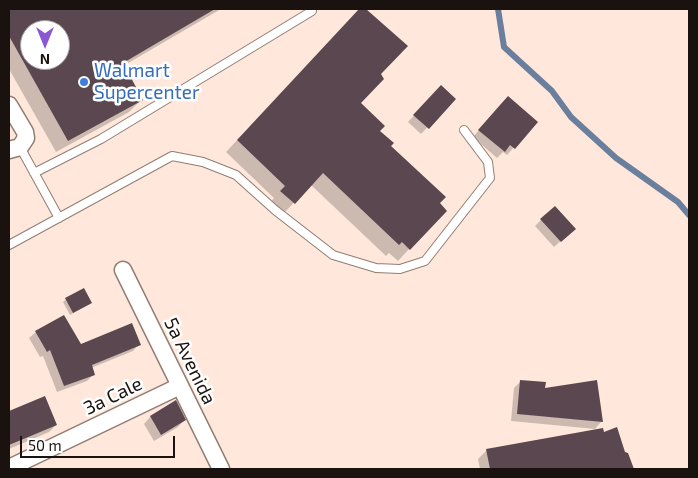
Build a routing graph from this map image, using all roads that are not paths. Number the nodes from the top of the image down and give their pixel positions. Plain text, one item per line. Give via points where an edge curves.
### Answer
1 (312, 9) edge
2 (9, 105) edge
3 (464, 130) dead end
4 (14, 149) edge
5 (34, 173) junction
6 (58, 218) junction
7 (9, 245) edge
8 (123, 270) dead end
9 (180, 386) junction
10 (9, 468) edge
11 (221, 469) edge

1 - 5 lane via 101,139
2 - 4 street via 26,138
3 - 6 lane via 488,162 490,178 425,261 400,269 376,268 333,255 236,175 204,162 172,156
4 - 5 lane
5 - 6 lane
6 - 7 lane
8 - 9 street, 5a Avenida
9 - 10 street, 3a Cale
9 - 11 street, 5a Avenida

